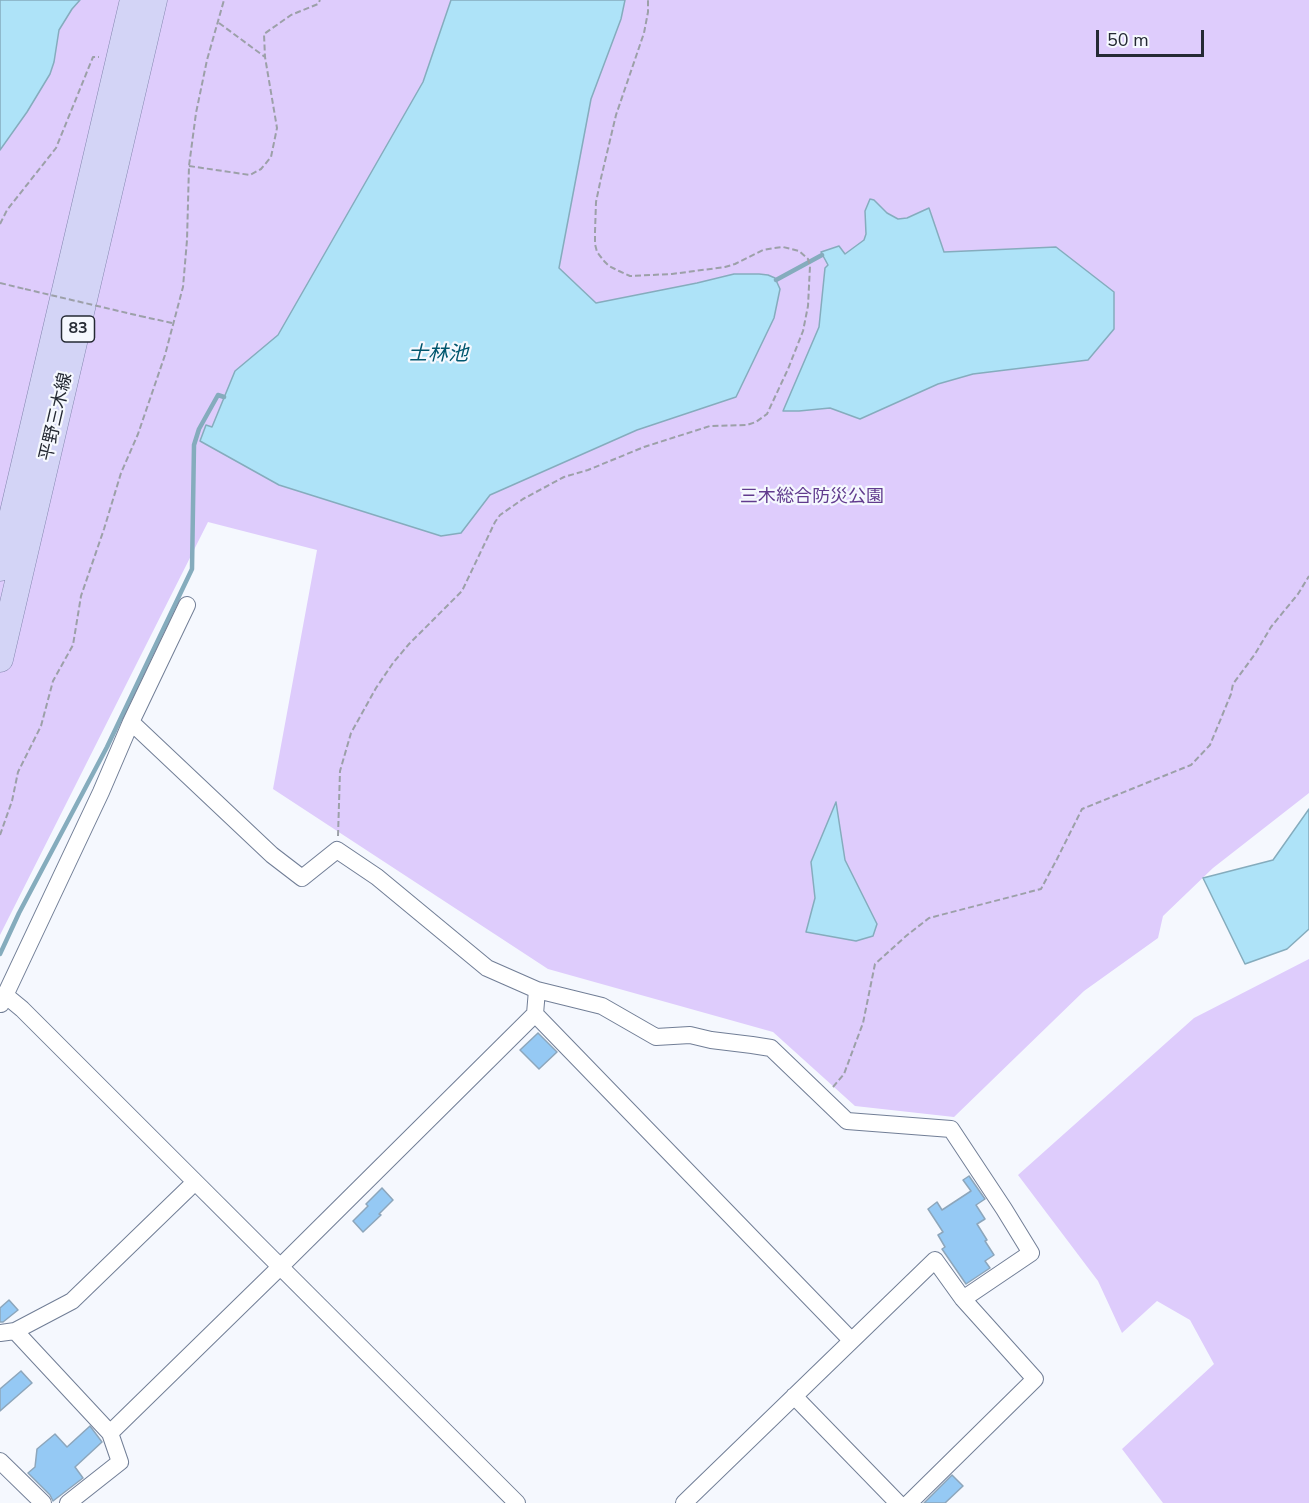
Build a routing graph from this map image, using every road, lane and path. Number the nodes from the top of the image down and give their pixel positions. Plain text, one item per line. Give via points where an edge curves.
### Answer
1 (133, 0) edge
2 (154, 0) edge
3 (225, 0) edge
4 (320, 0) edge
5 (648, 0) edge
6 (218, 22) junction
7 (265, 57) junction
8 (119, 59) junction
9 (189, 166) junction
10 (0, 224) edge
11 (0, 283) edge
12 (172, 323) junction
13 (0, 568) edge
14 (1309, 576) edge
15 (187, 605) dead end
16 (0, 659) edge
17 (131, 722) junction
18 (0, 835) edge
19 (338, 850) junction
20 (537, 990) junction
21 (3, 1001) edge
22 (535, 1014) junction
23 (823, 1098) junction
24 (195, 1182) junction
25 (280, 1267) junction
26 (963, 1299) junction
27 (7, 1332) edge
28 (851, 1340) junction
29 (794, 1396) junction
30 (110, 1433) junction
31 (0, 1461) edge
32 (43, 1503) edge
33 (68, 1503) edge
34 (517, 1503) edge
35 (684, 1503) edge
36 (898, 1503) edge
37 (909, 1503) edge

1 - 8 main road, 平野三木線 / 83
2 - 16 main road, 平野三木線 / 83
3 - 6 path
4 - 7 path via 264,34
5 - 19 path via 644,33 616,115 596,202 597,252 609,266 630,276 725,267 763,250 783,247 799,251 810,266 803,331 767,414 756,422 711,426 644,447 564,477 500,515 462,591 393,663 351,733 340,771
6 - 7 path
6 - 9 path via 196,113
7 - 9 path via 277,128 271,157 250,175
8 - 10 path via 93,57 56,148
8 - 13 main road, 平野三木線 / 83
9 - 12 path via 183,287
11 - 12 path, bridge
12 - 18 path via 165,355 81,596 73,645 53,681 41,726 18,772
14 - 23 path via 1233,684 1210,745 1191,765 1082,809 1041,889 929,918 875,964 863,1023 844,1074
15 - 17 street
17 - 19 street via 272,855 302,878
17 - 21 street
19 - 20 street via 488,968
20 - 22 street
20 - 23 street via 602,1006 656,1037 690,1035 771,1048
21 - 24 street via 22,1009
22 - 25 street
22 - 28 street
23 - 26 street via 846,1121 951,1129 1031,1252
24 - 25 street
24 - 27 street via 72,1301
25 - 30 street
25 - 34 street
26 - 28 street via 934,1260
26 - 37 street via 1035,1379
27 - 30 street
28 - 29 street
29 - 35 street
29 - 36 street
30 - 33 street via 120,1462
31 - 32 street

